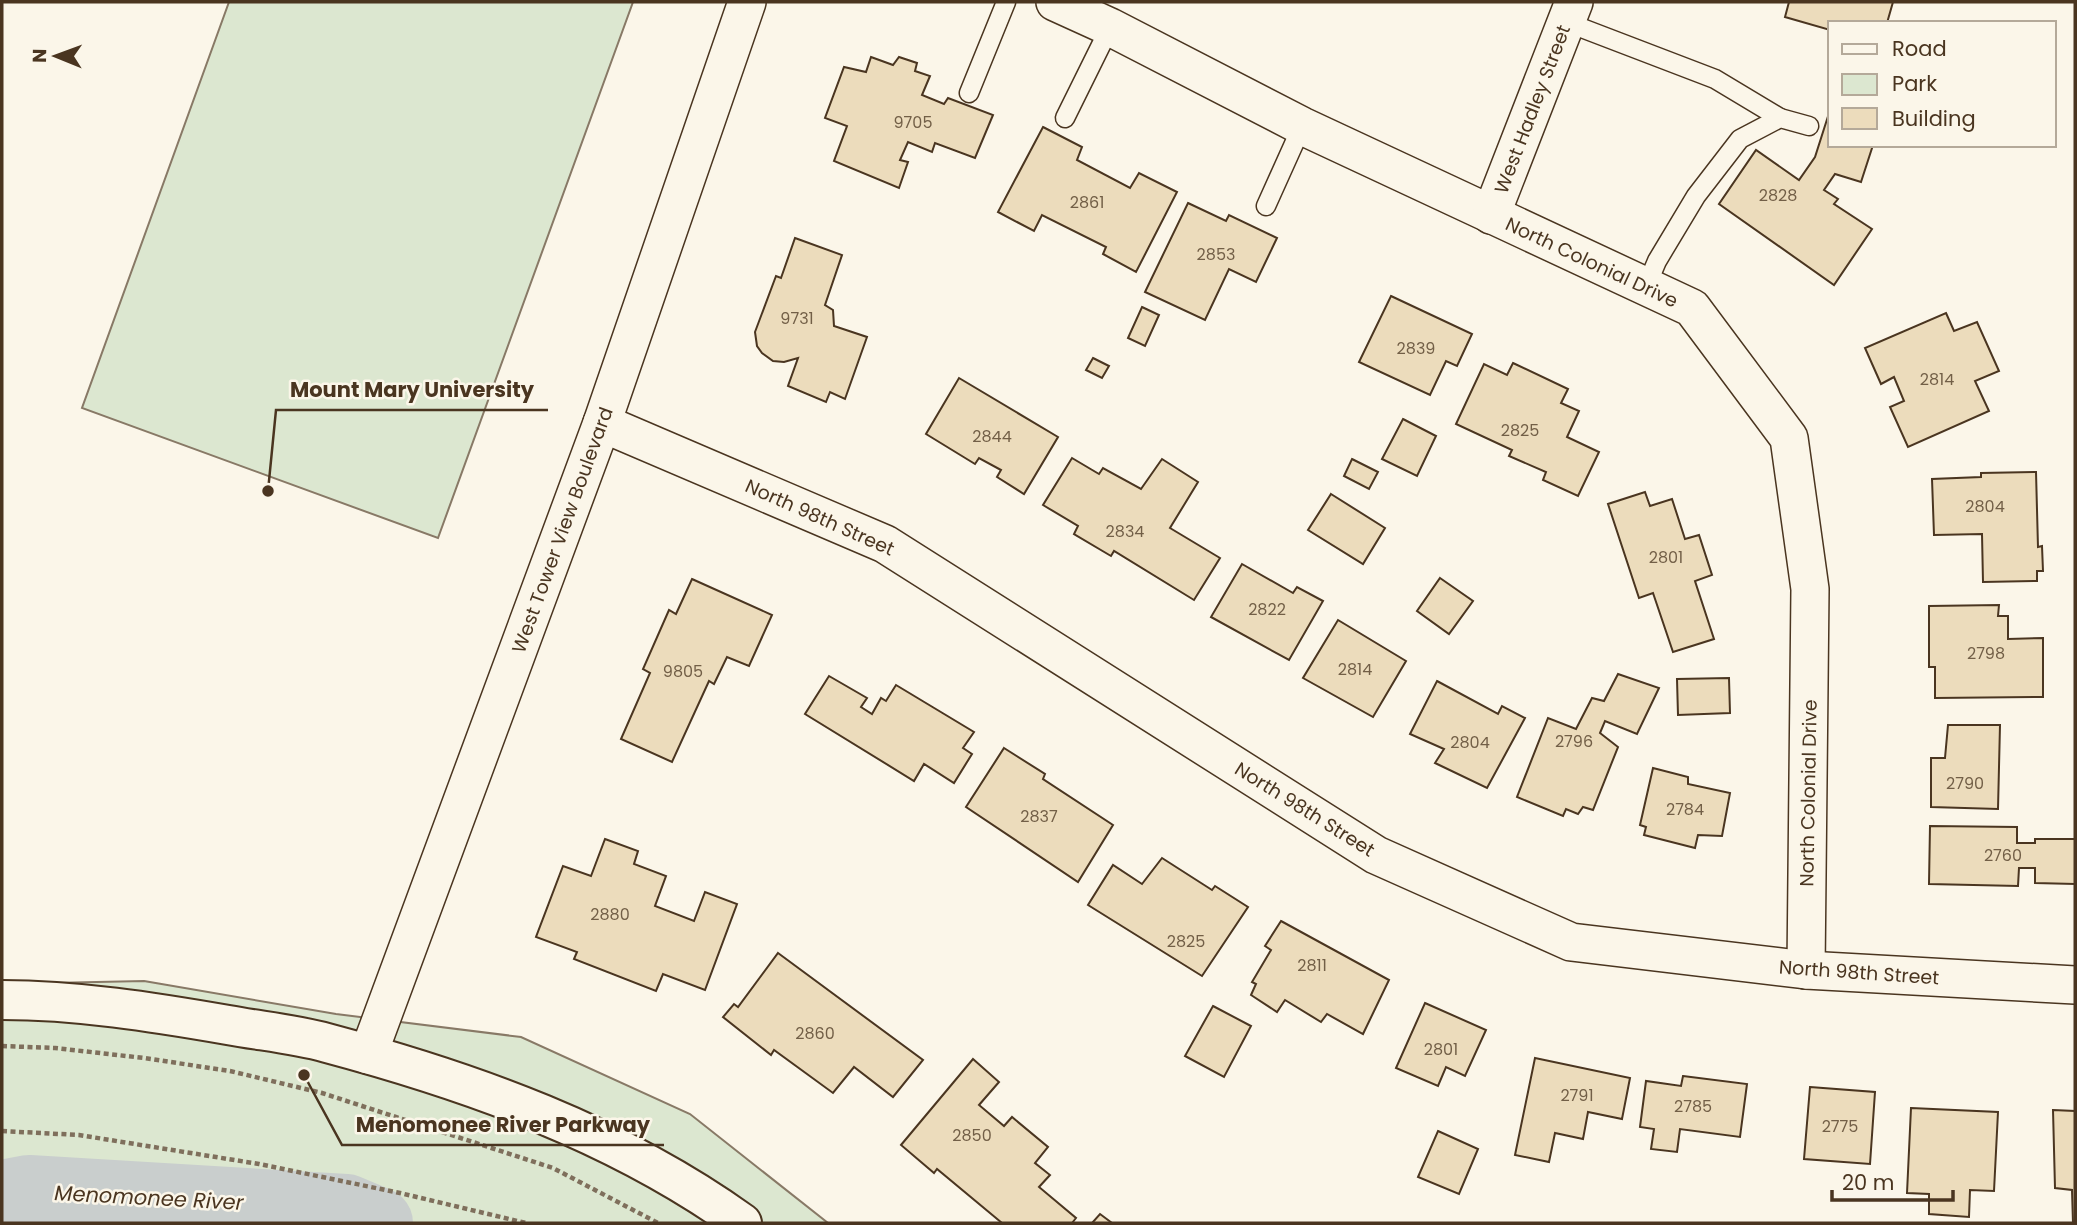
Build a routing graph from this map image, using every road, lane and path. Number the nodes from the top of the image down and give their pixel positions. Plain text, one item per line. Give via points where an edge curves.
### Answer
1 (747, 2) edge
2 (1006, 2) edge
3 (1055, 2) edge
4 (1570, 12) edge
5 (1111, 27) junction
6 (969, 93) dead end
7 (1065, 118) dead end
8 (1780, 118) junction
9 (1302, 126) junction
10 (1809, 126) dead end
11 (1266, 206) dead end
12 (1491, 215) junction
13 (1646, 287) junction
14 (602, 423) junction
15 (1806, 970) junction
16 (2075, 985) edge
17 (2, 1000) edge
18 (2, 1046) edge
19 (368, 1055) junction
20 (2, 1131) edge
21 (526, 1223) edge
22 (658, 1223) edge
23 (742, 1223) edge

1 - 14 street, West Tower View Boulevard
2 - 6 lane
3 - 5 street, North Colonial Drive
4 - 8 lane via 1716,79
4 - 12 street, West Hadley Street
5 - 7 lane
5 - 9 street, North Colonial Drive
8 - 10 lane
8 - 13 lane via 1741,139 1733,149 1696,197
9 - 11 lane
9 - 12 street, North Colonial Drive
12 - 13 street, North Colonial Drive
13 - 15 street, North Colonial Drive via 1692,308 1789,438 1810,589
14 - 15 street, North 98th Street via 886,544 1376,855 1571,942
14 - 19 street, West Tower View Boulevard
15 - 16 street, North 98th Street
17 - 19 street via 152,1011 324,1042
18 - 22 path via 144,1058 230,1071 321,1093 553,1168
19 - 23 street via 481,1090 593,1135 699,1192
20 - 21 path via 79,1135 259,1164

